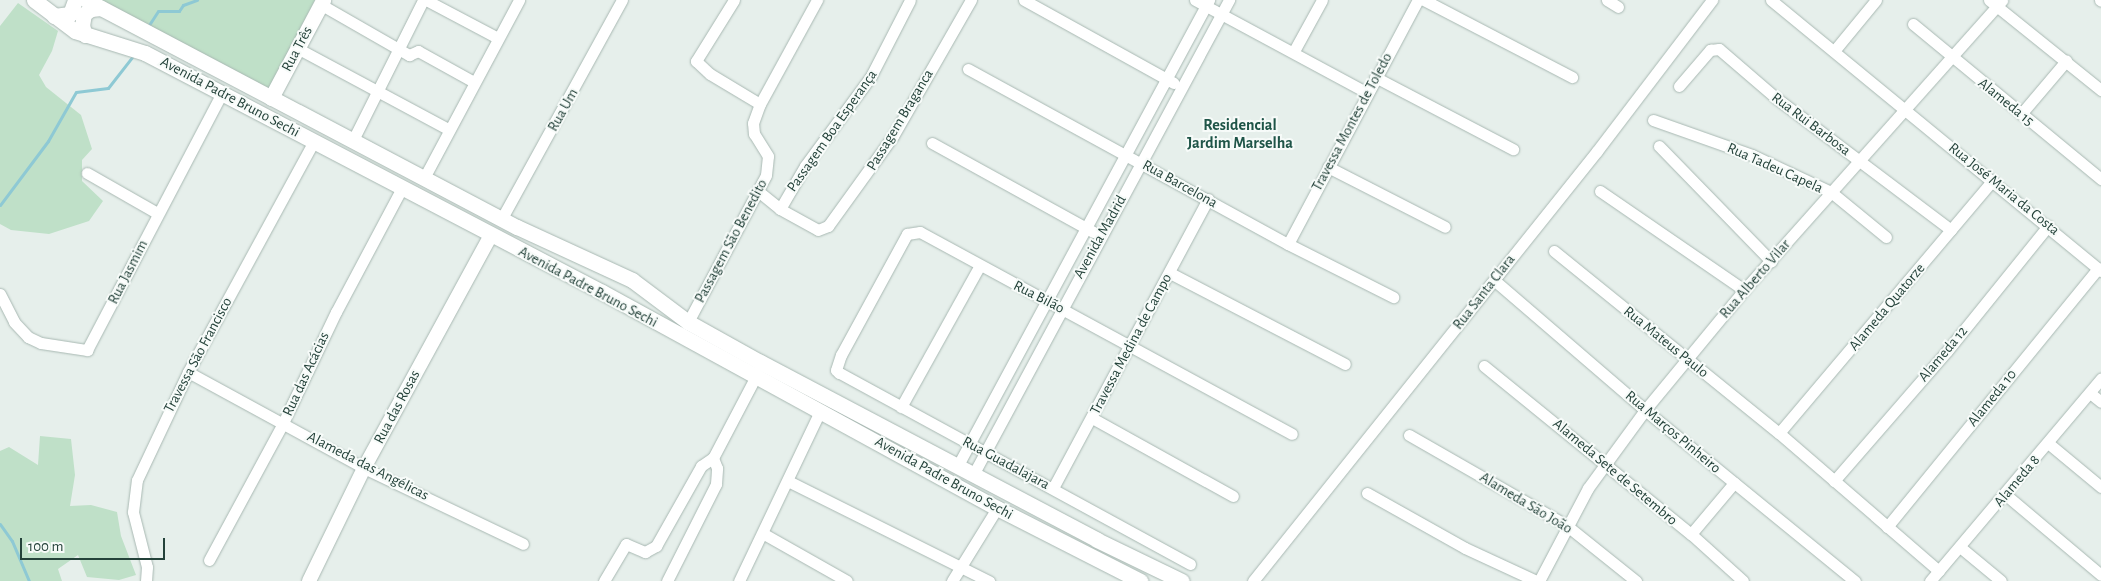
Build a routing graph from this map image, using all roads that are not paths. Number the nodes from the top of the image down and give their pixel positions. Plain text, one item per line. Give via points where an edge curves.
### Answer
1 (34, 0) edge
2 (75, 0) edge
3 (86, 0) edge
4 (425, 0) edge
5 (519, 0) edge
6 (622, 0) edge
7 (734, 0) edge
8 (817, 0) edge
9 (910, 0) edge
10 (971, 0) edge
11 (1024, 0) edge
12 (1196, 0) edge
13 (1229, 0) edge
14 (1322, 0) edge
15 (1418, 0) edge
16 (1424, 0) edge
17 (1607, 0) edge
18 (1712, 0) edge
19 (1771, 0) edge
20 (1876, 0) edge
21 (321, 2) edge
22 (1996, 2) edge
23 (1208, 3) edge
24 (1618, 7) dead end
25 (101, 8) junction
26 (1222, 13) junction
27 (54, 16) junction
28 (1913, 24) dead end
29 (85, 35) junction
30 (498, 38) junction
31 (400, 47) junction
32 (297, 48) junction
33 (1294, 51) junction
34 (1834, 51) junction
35 (1950, 56) junction
36 (2066, 61) junction
37 (968, 69) dead end
38 (1375, 77) junction
39 (1572, 77) dead end
40 (1167, 79) junction
41 (474, 82) junction
42 (1679, 86) dead end
43 (1182, 87) junction
44 (378, 89) junction
45 (2101, 90) edge
46 (1366, 92) junction
47 (222, 93) junction
48 (272, 98) junction
49 (760, 104) junction
50 (1906, 108) junction
51 (2021, 114) junction
52 (1653, 120) dead end
53 (448, 129) junction
54 (353, 140) junction
55 (314, 141) junction
56 (932, 143) dead end
57 (1659, 146) dead end
58 (1513, 149) dead end
59 (1126, 154) junction
60 (1860, 161) junction
61 (1141, 162) junction
62 (1328, 167) junction
63 (87, 173) dead end
64 (424, 178) junction
65 (2101, 179) edge
66 (1993, 180) junction
67 (402, 188) junction
68 (758, 191) junction
69 (1600, 191) dead end
70 (1831, 192) junction
71 (1208, 199) junction
72 (780, 208) junction
73 (157, 213) junction
74 (502, 218) junction
75 (2048, 226) junction
76 (1445, 227) dead end
77 (1086, 228) junction
78 (1951, 230) junction
79 (491, 235) junction
80 (1101, 236) junction
81 (1886, 236) dead end
82 (1288, 244) junction
83 (1554, 251) dead end
84 (1771, 261) junction
85 (979, 267) junction
86 (2100, 270) edge
87 (1170, 273) junction
88 (618, 274) junction
89 (1494, 280) junction
90 (640, 286) junction
91 (1744, 290) junction
92 (602, 292) junction
93 (0, 294) edge
94 (1393, 297) dead end
95 (1048, 302) junction
96 (625, 306) junction
97 (1062, 308) junction
98 (688, 322) junction
99 (1130, 347) junction
100 (841, 355) joint
101 (1686, 358) junction
102 (1345, 364) dead end
103 (1484, 366) dead end
104 (188, 372) junction
105 (755, 378) junction
106 (2101, 380) edge
107 (2090, 393) junction
108 (2101, 402) edge
109 (901, 407) junction
110 (1645, 410) junction
111 (820, 411) junction
112 (1092, 418) junction
113 (283, 423) junction
114 (1779, 433) junction
115 (1292, 434) dead end
116 (1409, 436) dead end
117 (2048, 443) junction
118 (970, 444) junction
119 (985, 453) junction
120 (713, 458) junction
121 (1605, 464) junction
122 (957, 467) junction
123 (364, 468) junction
124 (973, 475) junction
125 (788, 481) junction
126 (1834, 481) junction
127 (1734, 483) junction
128 (2101, 487) edge
129 (1053, 488) junction
130 (1368, 493) dead end
131 (2006, 495) junction
132 (1233, 496) dead end
133 (997, 508) junction
134 (1566, 526) junction
135 (1887, 527) junction
136 (764, 534) junction
137 (1691, 534) junction
138 (523, 544) dead end
139 (1960, 547) junction
140 (209, 560) dead end
141 (1190, 564) dead end
142 (961, 566) junction
143 (1939, 571) junction
144 (2101, 575) edge
145 (146, 581) edge
146 (309, 581) edge
147 (604, 581) edge
148 (667, 581) edge
149 (739, 581) edge
150 (847, 581) edge
151 (952, 581) edge
152 (989, 581) edge
153 (1140, 581) edge
154 (1182, 581) edge
155 (1253, 581) edge
156 (1538, 581) edge
157 (1636, 581) edge
158 (1742, 581) edge
159 (1855, 581) edge
160 (1930, 581) edge
161 (2001, 581) edge

1 - 27 main road, Avenida Padre Bruno Sechi
2 - 27 main road via 70,14
3 - 25 main road, Avenida Padre Bruno Sechi
4 - 30 street
4 - 31 street
5 - 30 street
6 - 74 street, Rua Um
7 - 49 street via 696,61 710,74
8 - 49 street, Passagem São Benedito
9 - 72 street, Passagem Boa Esperança via 871,76
10 - 72 street, Passagem Braganca via 876,163 832,222 818,230
11 - 40 street
12 - 23 street
13 - 26 street, Avenida Madrid
14 - 33 street
15 - 38 street, Travessa Montes de Toledo
16 - 39 street
17 - 24 street
18 - 89 street, Rua Santa Clara
19 - 34 street, Rua José Maria da Costa
20 - 34 street
21 - 31 street
21 - 32 main road, Rua Três
22 - 35 street, Rua Alberto Vilar
22 - 36 street
23 - 26 street
23 - 40 street, Avenida Madrid
25 - 29 main road via 84,14 82,26
25 - 48 main road, Avenida Padre Bruno Sechi
26 - 33 street
26 - 43 street, Avenida Madrid
27 - 29 main road, Avenida Padre Bruno Sechi
28 - 35 street, Alameda 15
29 - 47 main road, Avenida Padre Bruno Sechi via 132,47
30 - 41 street
31 - 41 street via 409,55 418,52
31 - 44 street
32 - 44 street
32 - 48 main road, Rua Três
33 - 46 street
34 - 50 street, Rua José Maria da Costa
35 - 50 street, Rua Alberto Vilar
35 - 51 street, Alameda 15
36 - 45 street
36 - 51 street
37 - 59 street, Rua Barcelona
38 - 46 street, Travessa Montes de Toledo
38 - 58 street
40 - 43 street
40 - 59 street, Avenida Madrid
41 - 53 street
42 - 60 street, Rua Rui Barbosa via 1716,48
43 - 61 street, Avenida Madrid
44 - 53 street
44 - 54 street
46 - 62 street, Travessa Montes de Toledo
47 - 55 main road, Avenida Padre Bruno Sechi
47 - 73 street, Rua Jasmim
48 - 54 main road, Avenida Padre Bruno Sechi
49 - 68 street, Passagem São Benedito via 752,129 770,164
50 - 60 street, Rua Alberto Vilar
50 - 66 street, Rua José Maria da Costa
51 - 65 street, Alameda 15
52 - 70 street, Rua Tadeu Capela via 1752,155
53 - 64 street
54 - 64 main road, Avenida Padre Bruno Sechi
55 - 67 main road, Avenida Padre Bruno Sechi
55 - 104 street, Travessa São Francisco
56 - 77 street
57 - 84 street
59 - 61 street, Rua Barcelona
59 - 77 street, Avenida Madrid
60 - 70 street, Rua Alberto Vilar
60 - 78 street, Rua Rui Barbosa
61 - 71 street, Rua Barcelona
61 - 80 street, Avenida Madrid
62 - 76 street
62 - 82 street, Travessa Montes de Toledo
63 - 73 street
64 - 74 main road, Avenida Padre Bruno Sechi
66 - 75 street, Rua José Maria da Costa
66 - 78 street, Alameda Quatorze
67 - 79 main road, Avenida Padre Bruno Sechi
67 - 113 street, Rua das Acácias via 336,312
68 - 72 street
68 - 98 street, Passagem São Benedito
69 - 91 street
70 - 81 street, Rua Tadeu Capela
70 - 84 street, Rua Alberto Vilar
71 - 82 street, Rua Barcelona
71 - 87 street, Travessa Medina de Campo
73 - 93 street, Rua Jasmim via 87,350 41,343 28,337 14,322
74 - 88 main road, Avenida Padre Bruno Sechi
75 - 86 street, Rua José Maria da Costa
75 - 126 street, Alameda 12 via 1947,351
77 - 80 street
77 - 95 street, Avenida Madrid
78 - 114 street, Alameda Quatorze
79 - 92 main road, Avenida Padre Bruno Sechi
79 - 123 street, Rua das Rosas
80 - 97 street, Avenida Madrid
82 - 94 street, Rua Barcelona
83 - 101 street, Rua Mateus Paulo
84 - 91 street, Rua Alberto Vilar
85 - 95 street, Rua Bilão
85 - 100 street, Rua Bilão via 920,232 907,234
85 - 109 street
86 - 135 street, Alameda 10
87 - 99 street, Travessa Medina de Campo
87 - 102 street
88 - 90 main road, Avenida Padre Bruno Sechi
88 - 92 main road via 616,288
89 - 110 street, Rua Marços Pinheiro
89 - 155 street, Rua Santa Clara
90 - 96 main road via 630,289 625,297
90 - 98 main road, Avenida Padre Bruno Sechi
91 - 101 street, Rua Alberto Vilar
92 - 96 main road, Avenida Padre Bruno Sechi
95 - 97 street, Rua Bilão
95 - 118 street, Avenida Madrid
96 - 105 main road, Avenida Padre Bruno Sechi
97 - 99 street, Rua Bilão
97 - 119 street, Avenida Madrid
98 - 122 main road, Avenida Padre Bruno Sechi
99 - 112 street, Travessa Medina de Campo
99 - 115 street, Rua Bilão
100 - 109 street, Rua Guadalajara via 836,370 842,377
101 - 110 street, Rua Alberto Vilar
101 - 114 street, Rua Mateus Paulo
103 - 121 street, Alameda Sete de Setembro
104 - 113 street, Alameda das Angélicas
104 - 145 street, Travessa São Francisco via 152,443 133,498 133,512 147,567
105 - 111 main road, Avenida Padre Bruno Sechi
105 - 120 street
106 - 107 street, Alameda 8
107 - 108 street
107 - 117 street, Alameda 8
109 - 118 street, Rua Guadalajara
110 - 121 street, Rua Alberto Vilar
110 - 127 street, Rua Marços Pinheiro
111 - 125 street
111 - 133 main road, Avenida Padre Bruno Sechi
112 - 129 street, Travessa Medina de Campo
112 - 132 street
113 - 123 street, Alameda das Angélicas
113 - 140 street, Rua das Acácias
114 - 126 street, Rua Mateus Paulo
116 - 134 street, Alameda São João
117 - 128 street
117 - 131 street, Alameda 8
118 - 119 street, Rua Guadalajara
118 - 122 street, Avenida Madrid
119 - 124 street, Avenida Madrid
119 - 129 street, Rua Guadalajara
120 - 147 street via 701,466 656,546 645,552 626,544
120 - 148 street via 717,468 716,484
121 - 134 street, Rua Alberto Vilar
121 - 137 street, Alameda Sete de Setembro
122 - 124 main road, Avenida Padre Bruno Sechi
123 - 138 street, Alameda das Angélicas
123 - 146 street, Rua das Rosas
124 - 154 main road, Avenida Padre Bruno Sechi
125 - 136 street
125 - 142 street
126 - 135 street, Rua Mateus Paulo
127 - 137 street
127 - 159 street, Rua Marços Pinheiro
129 - 141 street, Rua Guadalajara
130 - 156 street via 1465,548
131 - 139 street, Alameda 8
131 - 144 street
133 - 142 street
133 - 153 main road, Avenida Padre Bruno Sechi
134 - 156 street, Rua Alberto Vilar
134 - 157 street, Alameda São João
135 - 143 street, Rua Mateus Paulo
136 - 149 street
136 - 150 street
137 - 158 street, Alameda Sete de Setembro
139 - 143 street, Alameda 8
139 - 161 street
142 - 151 street
142 - 152 street
143 - 160 street, Alameda 8

